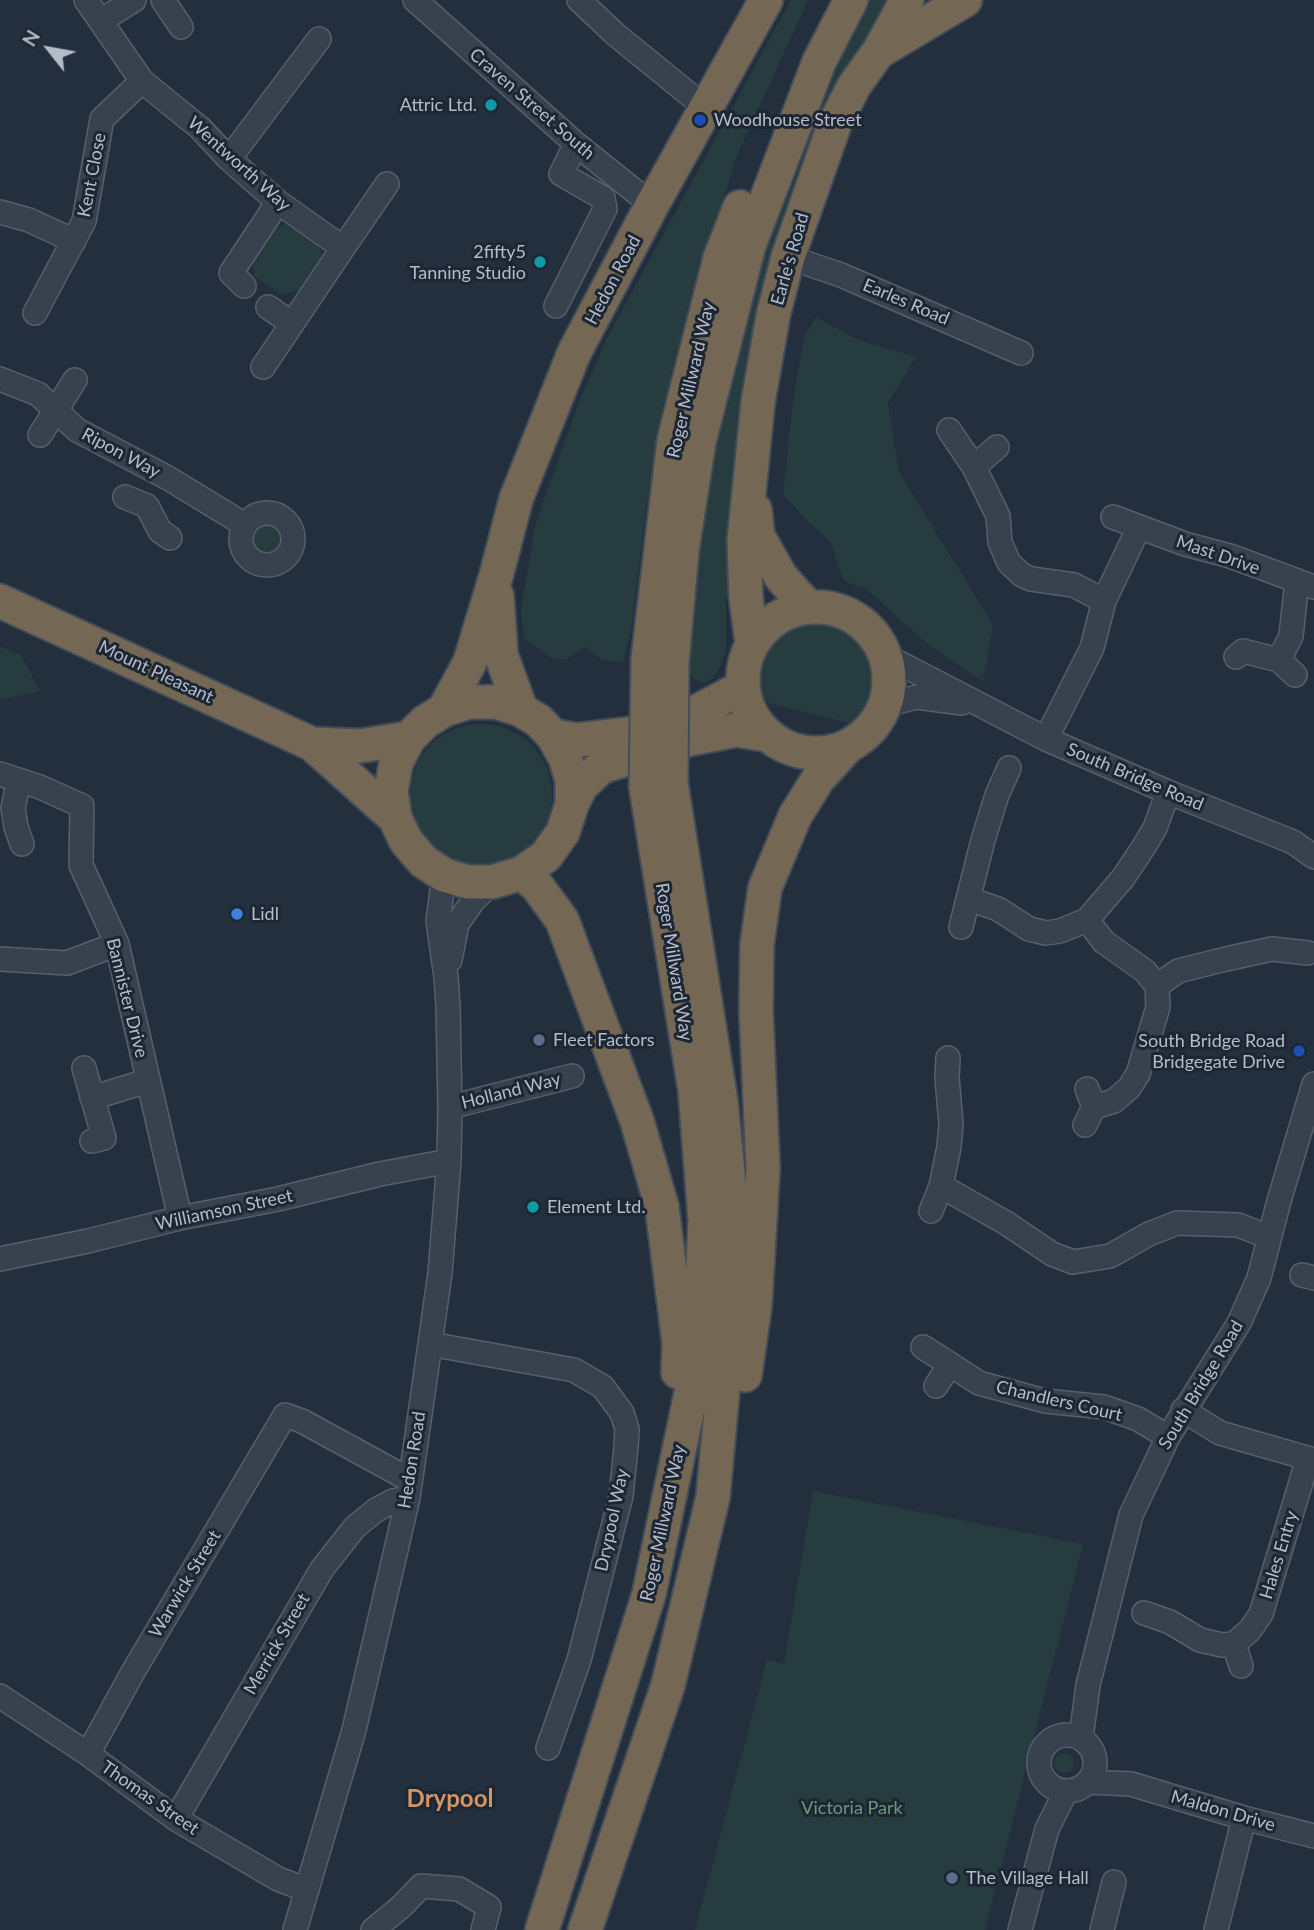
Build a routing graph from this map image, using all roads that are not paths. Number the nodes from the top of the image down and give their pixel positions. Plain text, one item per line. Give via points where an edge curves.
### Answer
1 (86, 0) edge
2 (134, 0) edge
3 (163, 0) edge
4 (415, 0) edge
5 (579, 0) edge
6 (766, 0) edge
7 (825, 0) edge
8 (851, 0) edge
9 (906, 0) edge
10 (965, 0) edge
11 (102, 20) junction
12 (181, 27) dead end
13 (319, 39) dead end
14 (879, 51) junction
15 (142, 81) junction
16 (706, 108) junction
17 (576, 144) junction
18 (229, 159) junction
19 (387, 184) dead end
20 (278, 202) junction
21 (652, 205) junction
22 (0, 212) edge
23 (74, 241) junction
24 (343, 248) junction
25 (788, 257) junction
26 (244, 286) dead end
27 (556, 306) dead end
28 (268, 307) dead end
29 (35, 313) dead end
30 (291, 323) junction
31 (1021, 353) dead end
32 (263, 367) dead end
33 (0, 379) edge
34 (75, 380) dead end
35 (57, 409) junction
36 (949, 430) dead end
37 (40, 435) dead end
38 (997, 447) dead end
39 (974, 467) junction
40 (169, 478) junction
41 (751, 482) junction
42 (125, 497) dead end
43 (147, 506) junction
44 (1113, 517) dead end
45 (245, 525) dead end
46 (1139, 527) junction
47 (170, 538) dead end
48 (496, 576) junction
49 (1306, 584) edge
50 (0, 601) edge
51 (1104, 601) junction
52 (808, 607) junction
53 (752, 643) junction
54 (886, 656) junction
55 (1236, 657) dead end
56 (660, 661) junction
57 (743, 687) junction
58 (885, 705) junction
59 (979, 705) junction
60 (444, 710) junction
61 (521, 710) junction
62 (767, 735) junction
63 (553, 736) junction
64 (409, 738) junction
65 (1046, 739) junction
66 (312, 744) junction
67 (848, 746) junction
68 (1009, 768) dead end
69 (10, 777) edge
70 (658, 785) junction
71 (1168, 792) junction
72 (572, 804) junction
73 (395, 818) junction
74 (1304, 843) edge
75 (22, 844) dead end
76 (1314, 857) edge
77 (444, 874) junction
78 (507, 878) junction
79 (969, 900) junction
80 (1087, 920) junction
81 (961, 927) dead end
82 (117, 944) junction
83 (1308, 953) dead end
84 (0, 959) edge
85 (446, 977) junction
86 (1157, 986) junction
87 (947, 1056) dead end
88 (84, 1068) dead end
89 (572, 1076) dead end
90 (148, 1081) junction
91 (92, 1098) junction
92 (1312, 1098) edge
93 (450, 1107) junction
94 (1089, 1107) dead end
95 (92, 1141) dead end
96 (449, 1161) junction
97 (941, 1186) junction
98 (931, 1212) dead end
99 (180, 1218) junction
100 (1269, 1237) junction
101 (0, 1259) edge
102 (430, 1344) junction
103 (923, 1348) dead end
104 (950, 1364) junction
105 (936, 1386) dead end
106 (1184, 1410) junction
107 (1168, 1437) junction
108 (1311, 1460) edge
109 (674, 1479) junction
110 (409, 1489) junction
111 (1144, 1613) dead end
112 (1234, 1643) junction
113 (1241, 1666) dead end
114 (667, 1685) junction
115 (0, 1696) edge
116 (1078, 1742) junction
117 (548, 1748) dead end
118 (88, 1754) junction
119 (1088, 1782) junction
120 (1131, 1784) junction
121 (1057, 1787) junction
122 (1244, 1818) junction
123 (176, 1819) junction
124 (1314, 1836) edge
125 (1114, 1882) dead end
126 (307, 1890) junction
127 (295, 1930) edge
128 (373, 1930) edge
129 (483, 1930) edge
130 (542, 1930) edge
131 (585, 1930) edge
132 (1020, 1930) edge
133 (1102, 1930) edge
134 (1216, 1930) edge

1 - 11 street, Wentworth Way
2 - 11 street
3 - 12 street
4 - 17 street, Craven Street South
5 - 16 street
6 - 16 highway, Hedon Road
7 - 56 highway, Roger Millward Way via 794,62 720,258 674,440
8 - 56 highway, Roger Millward Way via 818,62 749,245 699,442
9 - 14 highway, Earle's Road
10 - 14 highway, Earle's Road
11 - 15 street, Wentworth Way
13 - 18 street
14 - 25 highway, Earle's Road via 835,123
15 - 18 street, Wentworth Way via 200,128
15 - 23 street, Kent Close via 102,119 84,222
16 - 21 highway, Hedon Road
17 - 21 street, Craven Street South
17 - 27 street via 561,174 603,198 604,209
18 - 20 street, Wentworth Way
19 - 24 street
20 - 24 street, Wentworth Way
20 - 26 street via 231,273
21 - 48 highway, Hedon Road via 574,353 516,499
22 - 23 street, Kent Close
23 - 29 street, Kent Close
24 - 30 street
25 - 31 street, Earles Road via 841,275
25 - 41 highway, Earle's Road via 758,402
28 - 30 street
30 - 32 street
33 - 35 street, Ripon Way via 38,394
34 - 35 street
35 - 37 street
35 - 40 street, Ripon Way via 77,430
36 - 39 street
38 - 39 street
39 - 51 street via 998,516 1000,542 1009,563 1031,579 1074,585
40 - 43 street
40 - 45 street, Ripon Way
41 - 52 highway, Earle's Road via 758,536 781,578
41 - 53 highway, Earle's Road via 744,541
42 - 43 street
43 - 47 street via 160,531
44 - 46 street, Mast Drive
46 - 49 street, Mast Drive
46 - 51 street
48 - 60 highway, Hedon Road via 470,662
48 - 61 highway via 501,655
49 - 55 street, Mast Drive via 1287,667 1242,651
50 - 66 highway, Mount Pleasant
51 - 65 street via 1092,648
52 - 53 highway via 767,625
52 - 54 highway via 833,608 856,618 874,635
53 - 57 highway via 744,664
54 - 58 highway via 889,689
54 - 59 street, South Bridge Road
56 - 70 highway, Roger Millward Way, bridge
57 - 62 highway via 755,721
57 - 63 highway via 662,730 577,740
58 - 59 street via 917,697
58 - 67 highway via 876,722
59 - 65 street, South Bridge Road
60 - 61 highway via 469,702 496,702
60 - 64 highway
61 - 63 highway
62 - 67 highway via 806,753
62 - 72 highway via 736,730 601,767 581,786
63 - 72 highway via 572,780
64 - 66 highway via 360,746
64 - 73 highway via 396,763 391,790
65 - 71 street, South Bridge Road
66 - 73 highway
67 - 114 highway via 818,779 795,816 765,888 757,944 764,1168 755,1305 729,1482
68 - 79 street via 983,840
69 - 75 street, Bannister Drive
69 - 82 street, Bannister Drive via 82,806 81,865
70 - 109 highway, Roger Millward Way via 695,1090 705,1220 699,1355
70 - 114 highway, Roger Millward Way via 721,1102 731,1203 728,1333 713,1497
71 - 74 street, South Bridge Road
71 - 80 street via 1143,848
72 - 78 highway via 563,832 546,856
73 - 77 highway via 422,861
74 - 76 street, South Bridge Road
77 - 78 highway via 468,882
77 - 85 street, Hedon Road via 438,921
78 - 85 street, Hedon Road via 473,901 457,924
78 - 109 highway via 537,886 562,920 637,1121 662,1207 679,1343
79 - 80 street via 1046,933
79 - 81 street
80 - 86 street via 1104,942 1145,971
82 - 84 street via 67,963
82 - 90 street, Bannister Drive
83 - 86 street via 1272,949 1226,959 1178,971
85 - 93 street, Hedon Road
86 - 94 street via 1158,1007 1138,1074 1114,1101
87 - 97 street via 951,1124
88 - 91 street
89 - 93 street, Holland Way
90 - 91 street
90 - 99 street, Bannister Drive
91 - 95 street via 104,1138
92 - 100 street, South Bridge Road
93 - 96 street, Hedon Road
96 - 99 street, Williamson Street
96 - 102 street, Hedon Road
97 - 98 street
97 - 100 street via 1052,1254 1073,1262 1110,1256 1177,1223 1238,1225
99 - 101 street, Williamson Street
100 - 106 street, South Bridge Road via 1259,1278 1239,1324
102 - 110 street, Hedon Road
102 - 117 street, Drypool Way via 574,1370 603,1387 622,1413 626,1447 621,1496 579,1660
103 - 104 street, Chandlers Court
104 - 105 street
104 - 107 street, Chandlers Court via 979,1383 1045,1401 1104,1408 1138,1419
106 - 107 street, South Bridge Road
106 - 108 street via 1220,1433
107 - 116 street, South Bridge Road via 1130,1515
108 - 112 street, Hales Entry via 1261,1614
109 - 130 highway, Roger Millward Way via 649,1594
110 - 118 street, Warwick Street via 302,1421 285,1415
110 - 123 street, Merrick Street via 355,1527 322,1569
110 - 126 street, Hedon Road via 354,1730
111 - 112 street via 1200,1640
112 - 113 street
114 - 131 highway, Roger Millward Way
115 - 118 street, Thomas Street
116 - 119 street via 1096,1764
116 - 120 street, Maldon Drive
116 - 121 street via 1051,1739 1040,1755 1040,1769
118 - 123 street, Thomas Street
119 - 120 street, Maldon Drive
119 - 121 street via 1082,1787
120 - 122 street, Maldon Drive
121 - 132 street
122 - 124 street, Maldon Drive
122 - 134 street
123 - 126 street, Thomas Street via 278,1879
125 - 133 street
126 - 127 street, Hedon Road
128 - 129 street via 421,1886 459,1889 489,1907

